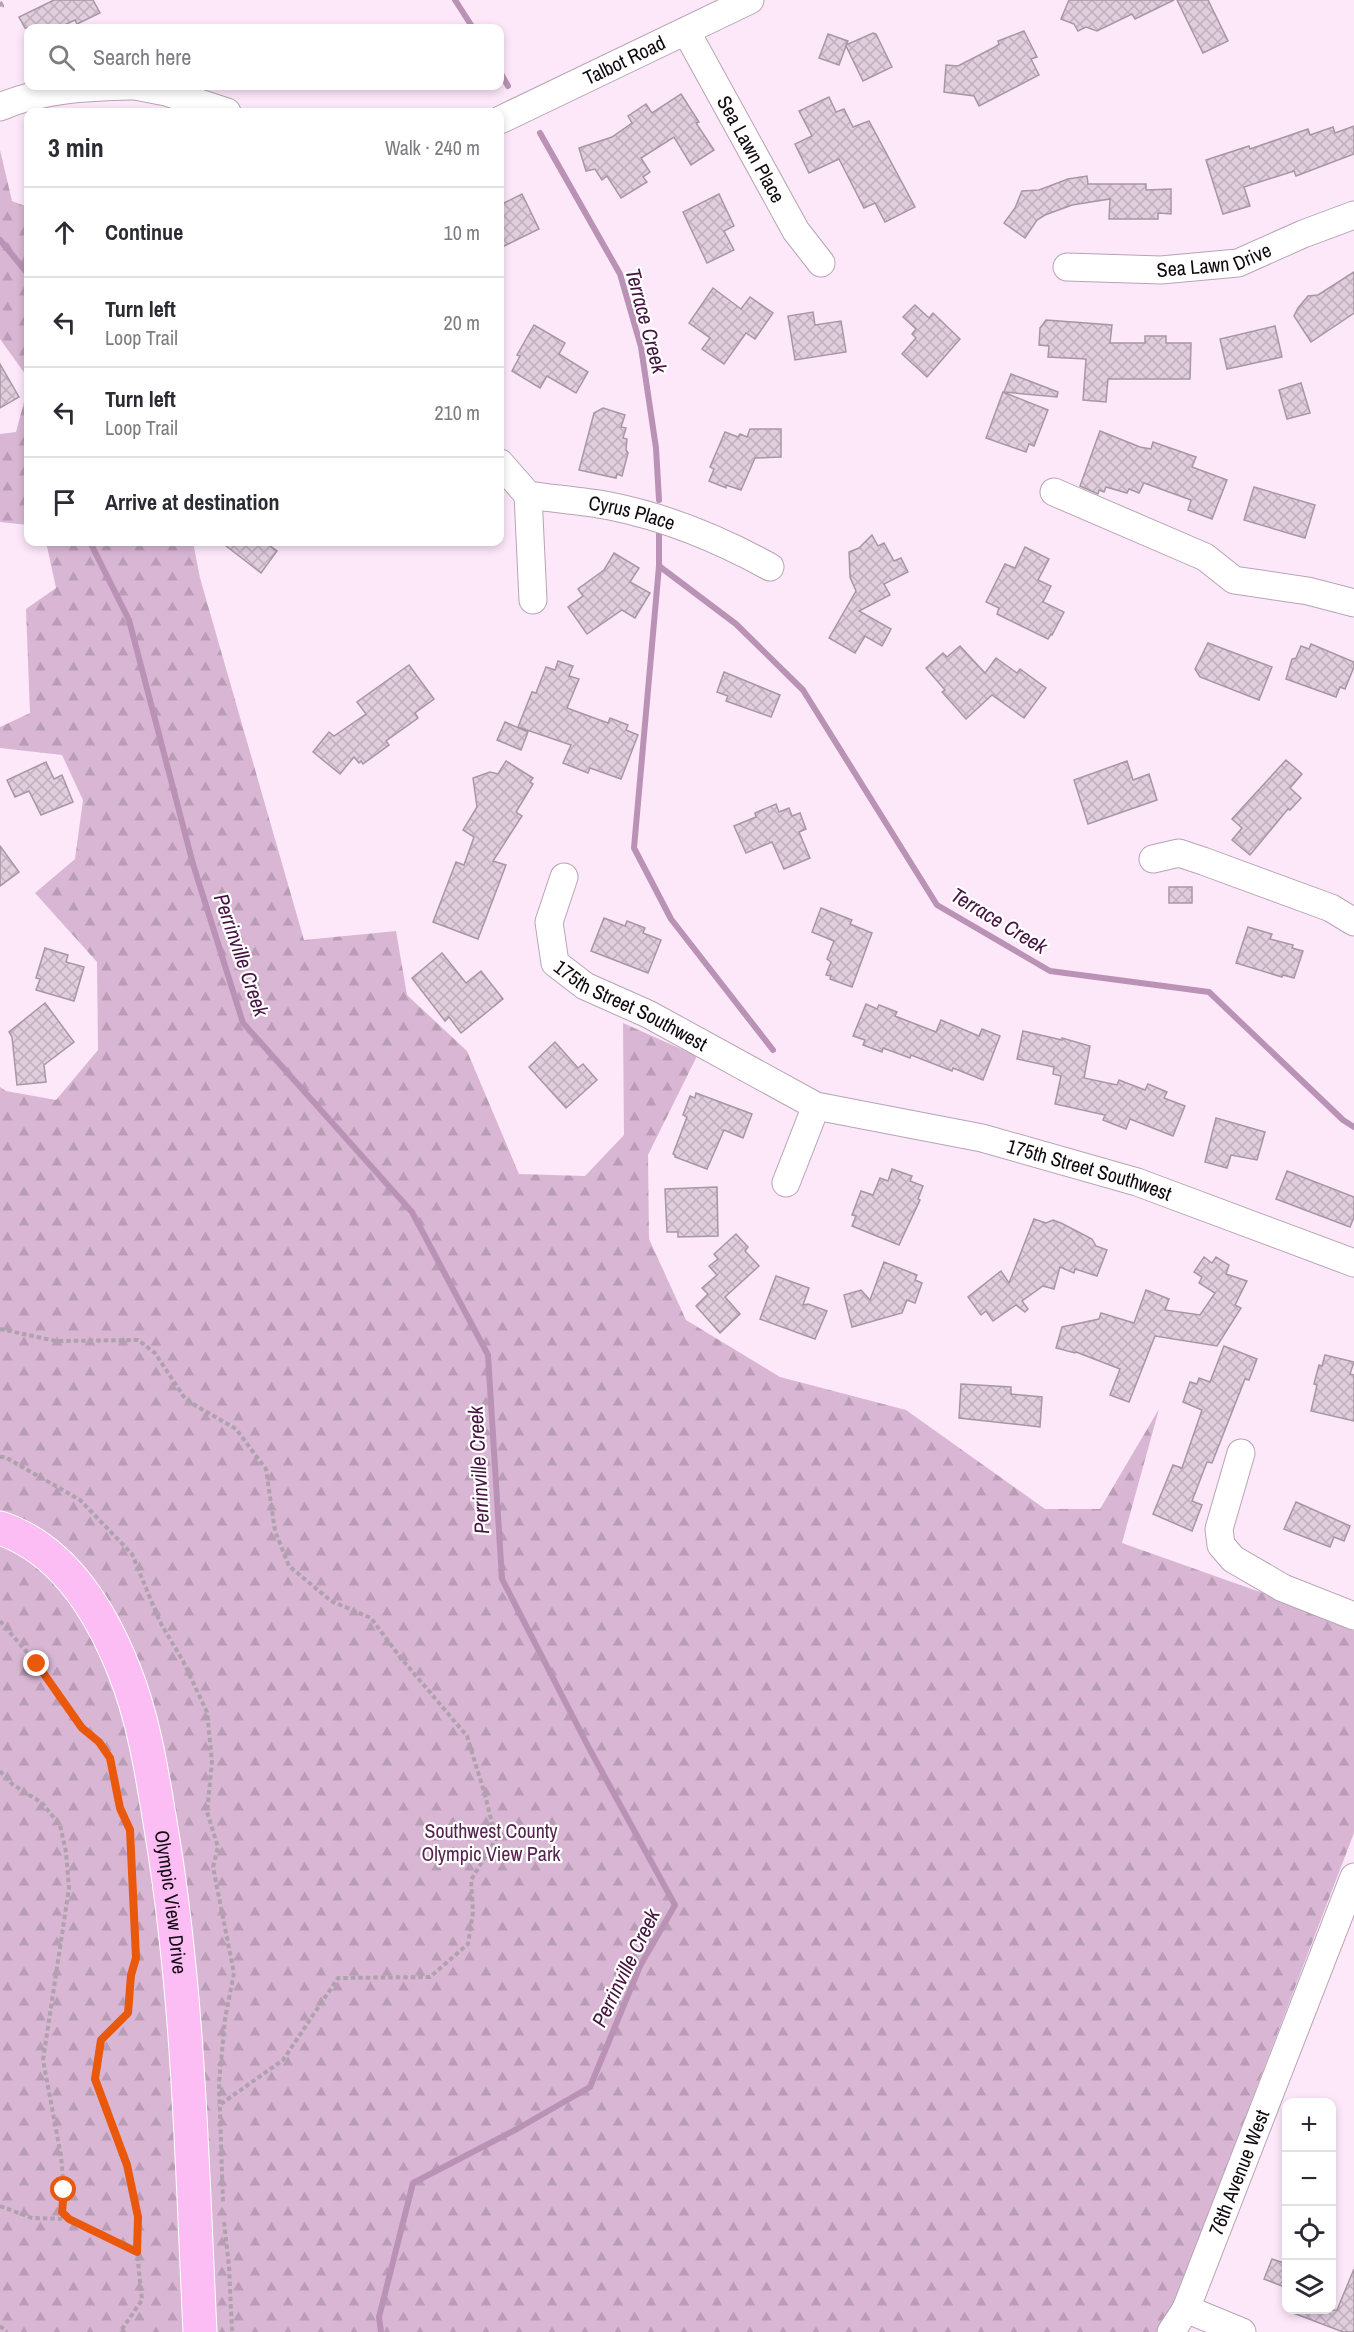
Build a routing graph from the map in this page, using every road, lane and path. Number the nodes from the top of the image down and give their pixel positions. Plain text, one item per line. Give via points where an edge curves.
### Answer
1 (750, 0) edge
2 (0, 2) edge
3 (0, 7) edge
4 (686, 31) junction
5 (68, 90) edge
6 (155, 90) edge
7 (0, 107) edge
8 (215, 108) edge
9 (504, 118) edge
10 (1354, 215) edge
11 (821, 263) dead end
12 (1067, 267) dead end
13 (504, 468) edge
14 (1054, 492) dead end
15 (528, 495) junction
16 (770, 567) dead end
17 (533, 600) dead end
18 (1354, 603) edge
19 (1153, 859) dead end
20 (564, 877) dead end
21 (1354, 922) edge
22 (816, 1106) junction
23 (786, 1183) dead end
24 (1354, 1263) edge
25 (0, 1329) edge
26 (1241, 1453) dead end
27 (0, 1528) edge
28 (1354, 1616) edge
29 (0, 1621) edge
30 (0, 1771) edge
31 (1354, 1877) edge
32 (218, 2106) dead end
33 (0, 2206) edge
34 (69, 2219) junction
35 (137, 2252) junction
36 (1186, 2308) junction
37 (0, 2326) edge
38 (7, 2332) edge
39 (120, 2332) edge
40 (200, 2332) edge
41 (1171, 2332) edge
42 (1242, 2332) edge

1 - 4 street, Talbot Road
2 - 3 path
4 - 9 street, Talbot Road
4 - 11 street, Sea Lawn Place via 795,231
5 - 7 street via 18,99
6 - 8 street
10 - 12 street, Sea Lawn Drive via 1238,263 1161,270
13 - 15 street
14 - 18 street via 1205,557 1234,580 1308,591
15 - 16 street, Cyrus Place via 611,506 669,523 735,548
15 - 17 street
19 - 21 street via 1179,853 1331,908
20 - 22 street, 175th Street Southwest via 549,922 555,963 585,986 648,1014
22 - 23 street
22 - 24 street, 175th Street Southwest via 982,1138 1137,1182
25 - 32 path via 56,1341 138,1340 155,1353 186,1400 236,1429 266,1469 275,1531 289,1566 331,1601 370,1618 466,1736 485,1795 496,1839 471,1880 473,1912 468,1944 430,1977 338,1978 283,2060
26 - 28 street via 1219,1529 1221,1545 1233,1559 1283,1588
27 - 40 main road, Olympic View Drive via 32,1543 85,1596 125,1672 143,1736 165,1855 181,1982
29 - 35 path via 37,1664 82,1728 110,1758 120,1808 130,1830 136,1958 128,2013 101,2040 95,2079 127,2165 138,2217
30 - 34 path via 48,1810 60,1825 66,1852 69,1888 43,2060 61,2156 62,2212
31 - 36 street, 76th Avenue West
33 - 34 path via 32,2217
34 - 35 path
35 - 39 path via 142,2300
36 - 41 street, 76th Avenue West
36 - 42 street
37 - 38 path

